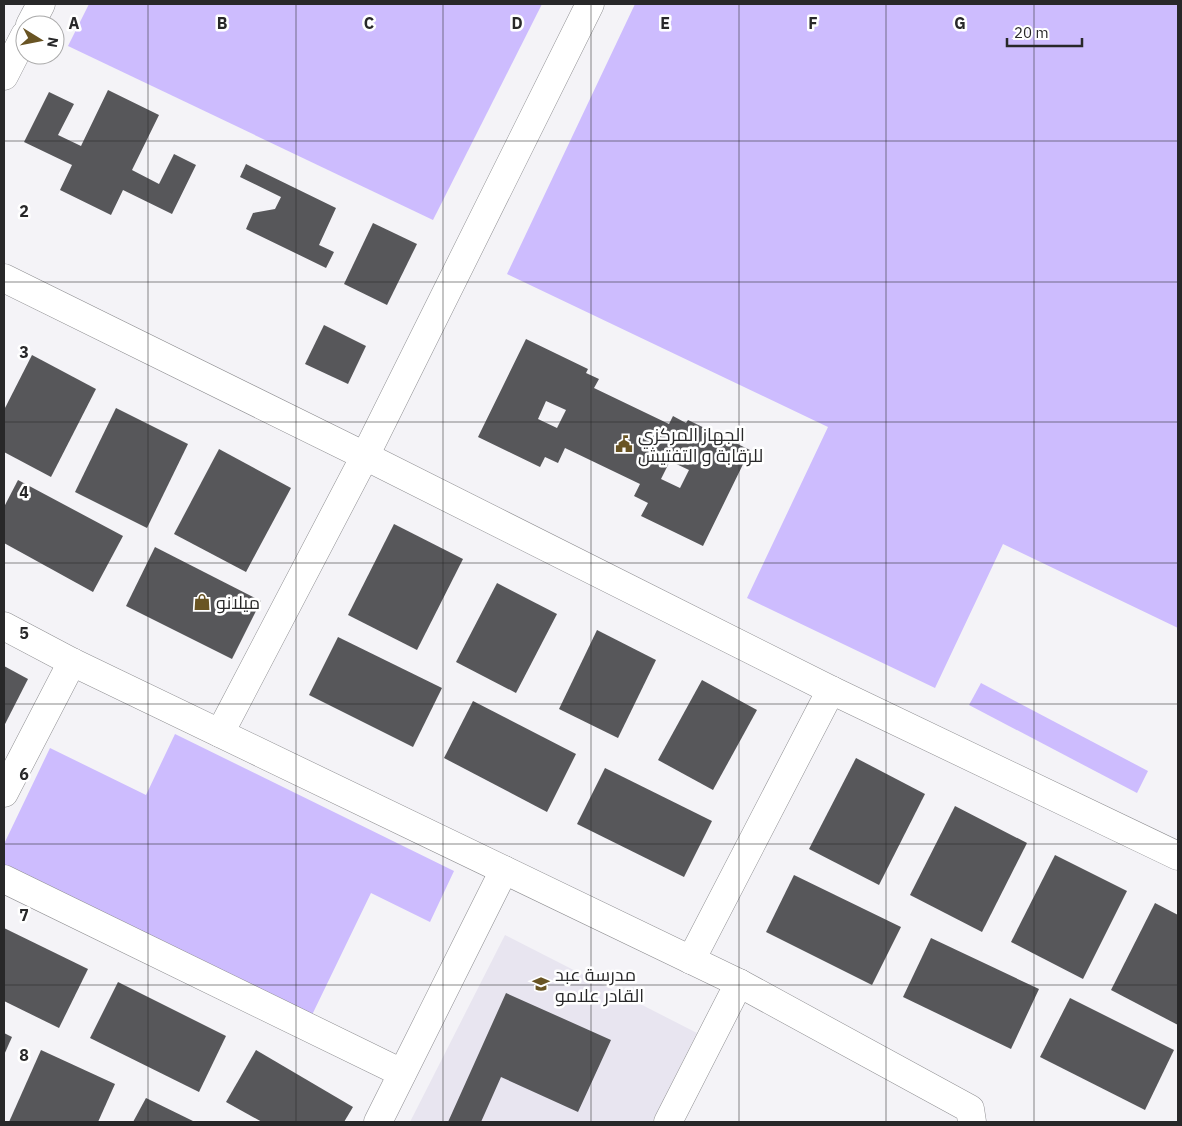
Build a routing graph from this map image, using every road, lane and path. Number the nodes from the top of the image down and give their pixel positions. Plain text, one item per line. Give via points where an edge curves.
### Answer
1 (590, 4) edge
2 (15, 55) edge
3 (4, 76) edge
4 (4, 278) edge
5 (365, 456) junction
6 (4, 626) edge
7 (72, 662) junction
8 (831, 690) junction
9 (220, 733) junction
10 (4, 793) edge
11 (1178, 856) edge
12 (504, 870) junction
13 (4, 879) edge
14 (691, 960) junction
15 (739, 983) junction
16 (402, 1073) junction
17 (378, 1122) edge
18 (668, 1122) edge
19 (972, 1122) edge

1 - 5 street
2 - 3 street
4 - 5 street
5 - 8 street
5 - 9 street
6 - 7 street
7 - 9 street
7 - 10 street
8 - 11 street
8 - 14 street
9 - 12 street
12 - 14 street
12 - 16 street
13 - 16 street
14 - 15 street
15 - 18 street
15 - 19 street via 970,1109
16 - 17 street

